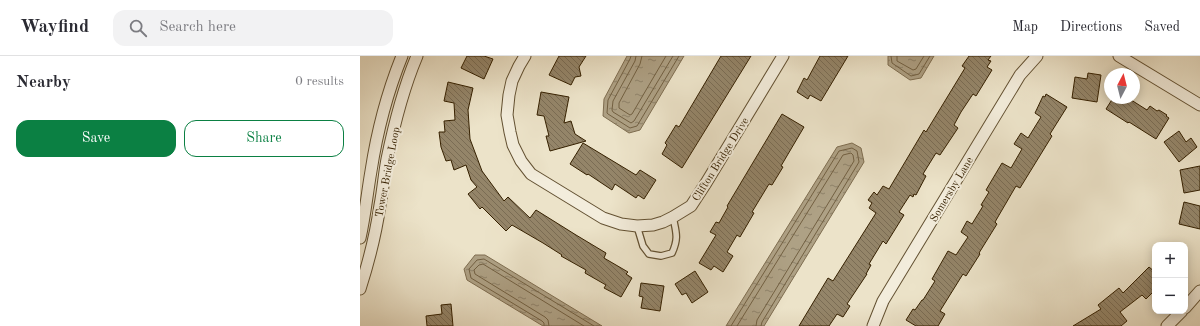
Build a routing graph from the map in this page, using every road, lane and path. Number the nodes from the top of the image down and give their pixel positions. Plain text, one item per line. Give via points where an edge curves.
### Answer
1 (402, 56) edge
2 (417, 56) edge
3 (525, 56) edge
4 (783, 56) edge
5 (1036, 56) edge
6 (1119, 56) edge
7 (1200, 105) edge
8 (673, 217) junction
9 (637, 226) junction
10 (360, 238) edge
11 (360, 289) edge
12 (1200, 291) edge
13 (1188, 305) edge
14 (1179, 314) edge
15 (873, 326) edge
16 (1167, 326) edge

1 - 10 street, Tower Bridge Loop via 381,123
2 - 11 street, Tower Bridge Loop via 392,136 376,229
3 - 9 street, Clifton Bridge Drive via 512,81 507,115 520,161 531,174 603,218
4 - 8 street, Clifton Bridge Drive via 700,194 691,206
5 - 15 street, Somersby Lane via 1020,75 895,282
6 - 7 street
8 - 9 street, Clifton Bridge Drive via 653,225
8 - 9 lane via 676,243 672,253 661,256 650,254 643,246
12 - 13 street
14 - 16 street

